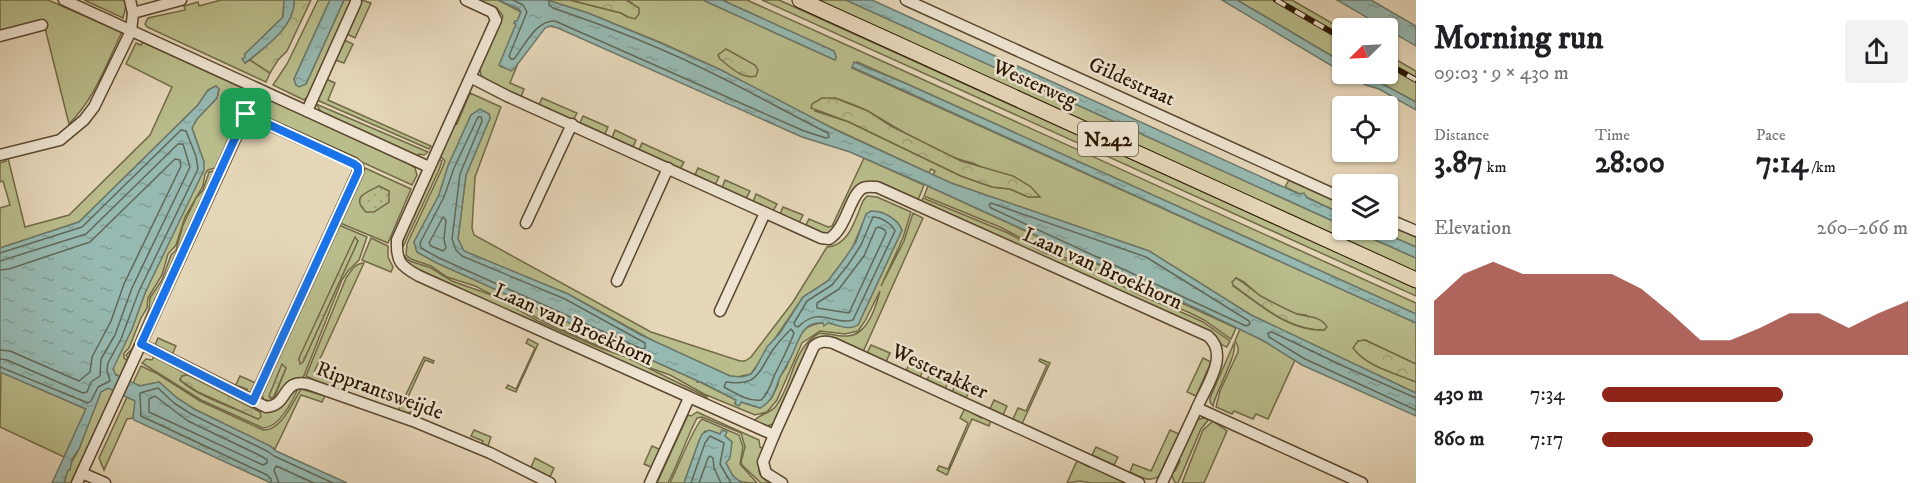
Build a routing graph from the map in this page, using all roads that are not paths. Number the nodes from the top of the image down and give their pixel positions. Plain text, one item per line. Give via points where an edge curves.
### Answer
1 (64, 0) edge
2 (130, 0) edge
3 (181, 0) edge
4 (466, 0) edge
5 (800, 0) edge
6 (906, 0) edge
7 (356, 2) dead end
8 (133, 13) junction
9 (42, 25) dead end
10 (131, 31) junction
11 (0, 36) edge
12 (472, 78) junction
13 (258, 89) junction
14 (307, 111) junction
15 (246, 114) junction
16 (572, 124) junction
17 (0, 155) edge
18 (429, 167) junction
19 (668, 168) junction
20 (1332, 193) edge
21 (765, 213) junction
22 (526, 223) dead end
23 (1398, 223) edge
24 (1416, 231) edge
25 (1416, 280) edge
26 (617, 281) dead end
27 (720, 311) dead end
28 (141, 344) junction
29 (689, 398) junction
30 (253, 401) junction
31 (1197, 408) junction
32 (774, 435) junction
33 (80, 478) edge
34 (105, 483) edge
35 (550, 483) edge
36 (650, 483) edge
37 (782, 483) edge
38 (1139, 483) edge
39 (1163, 483) edge
40 (1362, 483) edge

1 - 10 street
2 - 8 street
3 - 8 street
4 - 12 street, Laan van Broekhorn via 492,12 496,20
5 - 25 main road, Westerweg / N242
6 - 20 street, Gildestraat
7 - 14 street
8 - 10 street
9 - 11 street
10 - 13 street
10 - 17 street via 94,107 74,130 60,140
12 - 16 street, Laan van Broekhorn
12 - 18 street, Laan van Broekhorn
13 - 14 street
13 - 15 street
14 - 18 street
15 - 28 street
15 - 30 street via 358,167
16 - 19 street, Laan van Broekhorn
16 - 22 street
18 - 29 street, Laan van Broekhorn via 398,240 397,253 404,267
19 - 21 street, Laan van Broekhorn
19 - 26 street
21 - 27 street
21 - 31 street, Laan van Broekhorn via 829,239 840,229 857,193 878,187 1208,336 1215,342 1217,362
23 - 24 street
28 - 30 street, Ripprantsweijde
28 - 33 street
29 - 32 street, Laan van Broekhorn
29 - 36 street
30 - 35 street, Ripprantsweijde via 273,406 292,385 308,384 413,421
31 - 39 street
31 - 40 street
32 - 37 street via 764,468
32 - 38 street, Westerakker via 814,346 833,342
33 - 34 street

